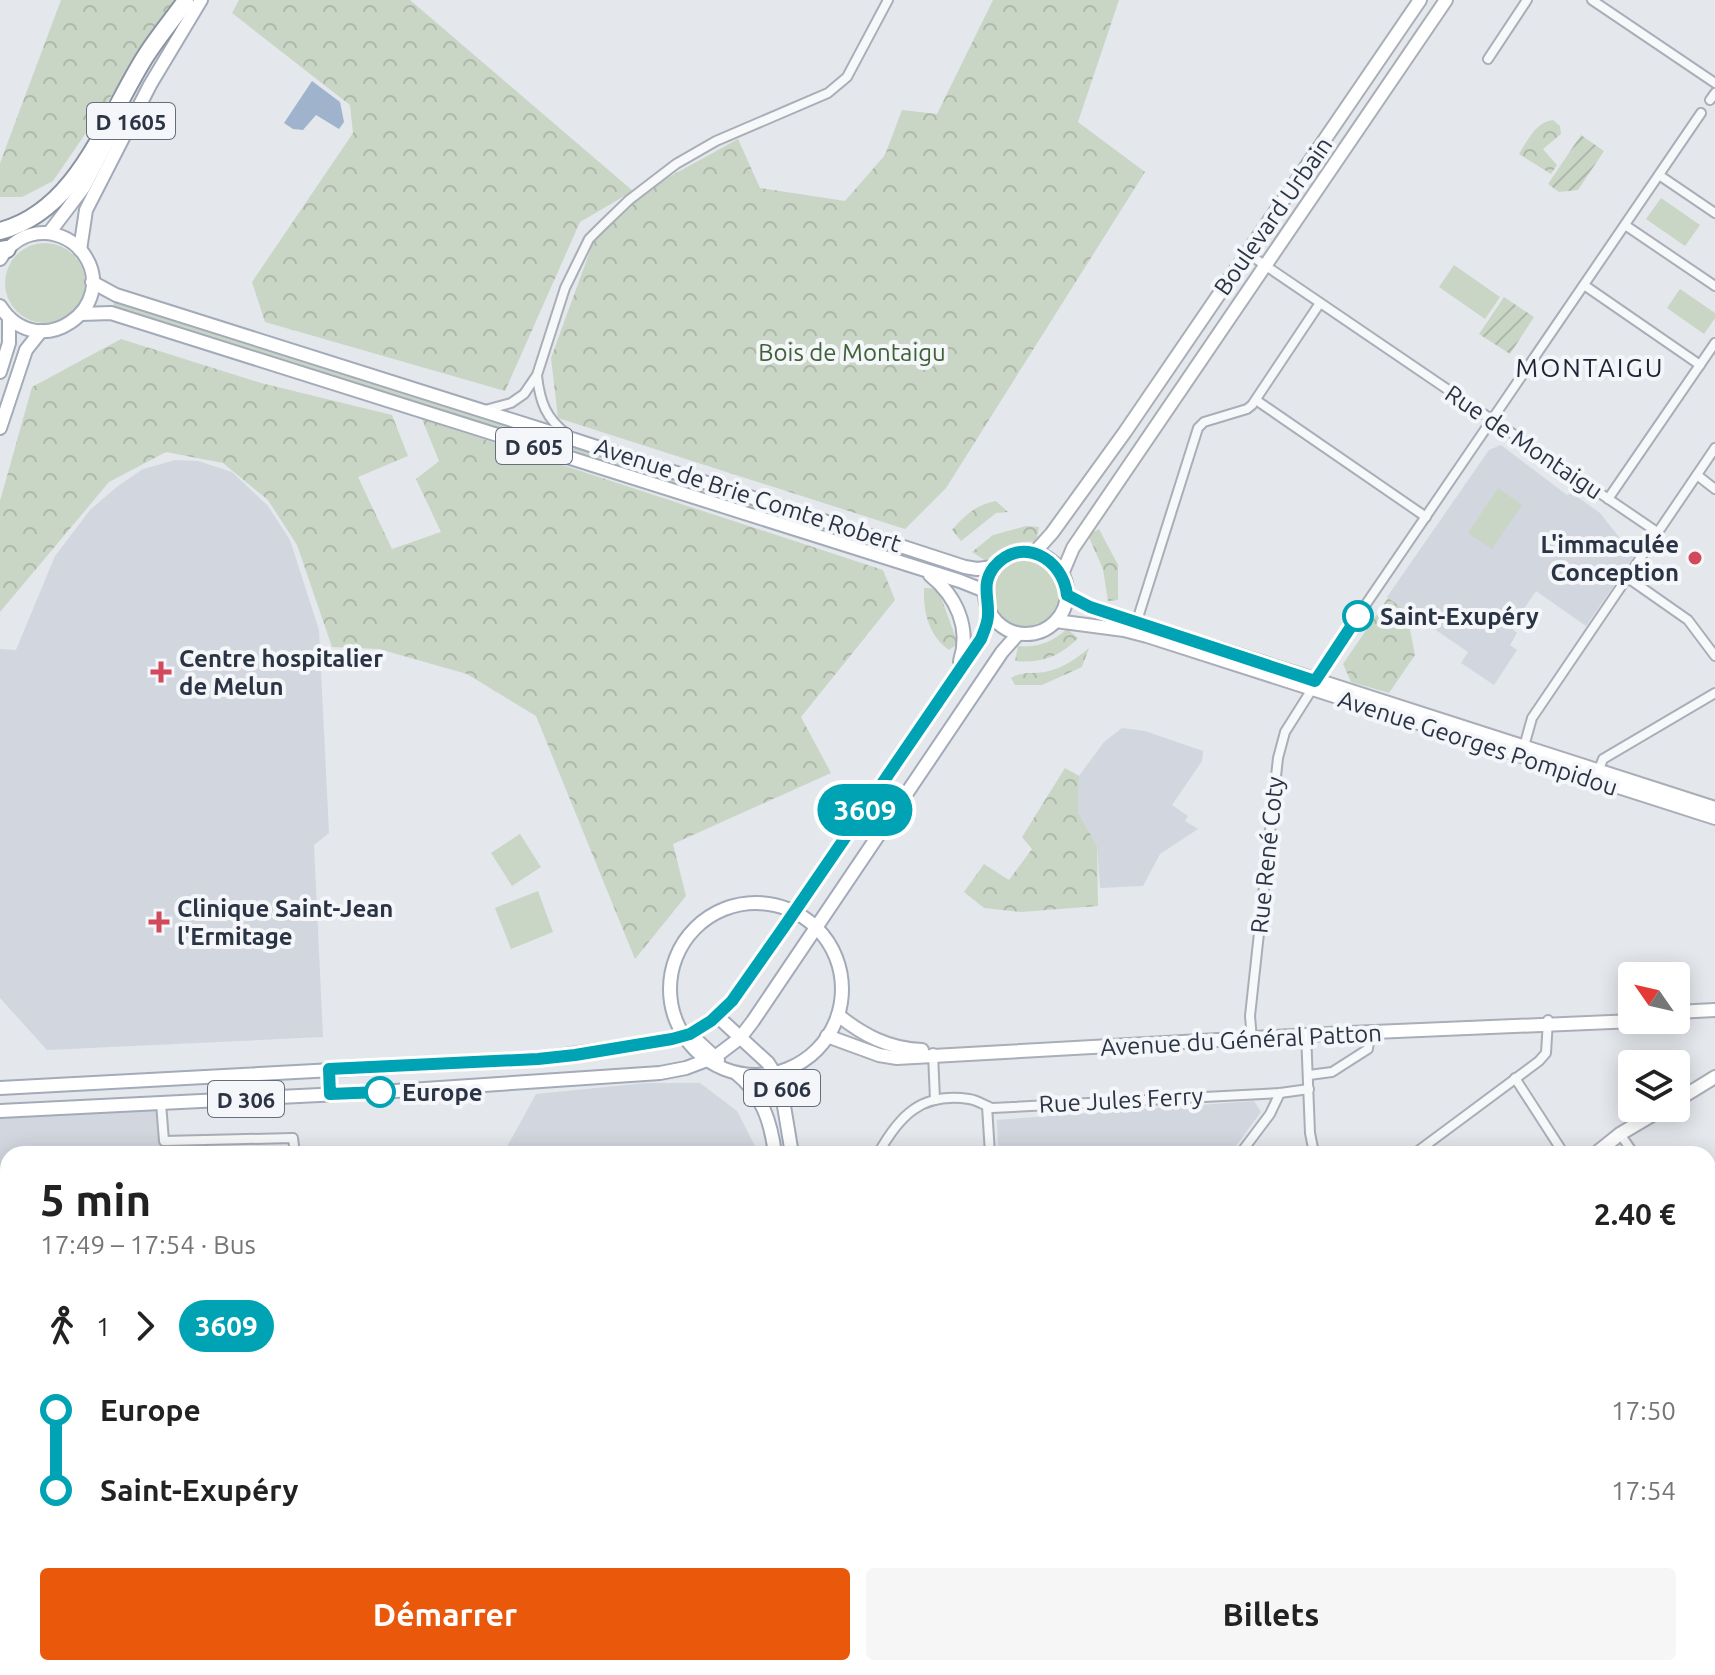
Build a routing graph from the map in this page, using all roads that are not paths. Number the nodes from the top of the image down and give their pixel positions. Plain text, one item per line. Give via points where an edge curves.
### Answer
1 (888, 0) edge
2 (1420, 0) edge
3 (1446, 0) edge
4 (1527, 0) edge
5 (1592, 0) edge
6 (191, 1) edge
7 (1488, 59) dead end
8 (1715, 83) edge
9 (1701, 113) dead end
10 (1659, 175) junction
11 (1715, 213) edge
12 (1625, 225) junction
13 (0, 231) edge
14 (49, 233) junction
15 (80, 250) junction
16 (2, 253) edge
17 (1247, 253) junction
18 (1265, 265) junction
19 (92, 282) junction
20 (1584, 285) junction
21 (1715, 286) edge
22 (1320, 303) junction
23 (0, 306) edge
24 (81, 314) junction
25 (9, 318) junction
26 (41, 331) junction
27 (1715, 343) edge
28 (1700, 365) junction
29 (0, 372) edge
30 (537, 375) junction
31 (1256, 400) junction
32 (483, 410) junction
33 (1492, 420) junction
34 (0, 428) edge
35 (575, 440) junction
36 (1715, 448) edge
37 (1697, 475) junction
38 (1715, 489) edge
39 (1608, 499) junction
40 (1426, 517) junction
41 (1657, 532) junction
42 (1034, 553) junction
43 (994, 567) junction
44 (926, 572) junction
45 (1062, 574) junction
46 (1628, 578) junction
47 (985, 591) junction
48 (1067, 595) junction
49 (989, 612) junction
50 (1056, 621) junction
51 (1134, 628) junction
52 (1018, 634) junction
53 (1715, 656) edge
54 (955, 675) junction
55 (1312, 685) junction
56 (1715, 693) edge
57 (1522, 751) junction
58 (1597, 776) junction
59 (1715, 808) edge
60 (1715, 818) edge
61 (1715, 1010) edge
62 (1690, 1011) edge
63 (838, 1015) junction
64 (717, 1016) junction
65 (1618, 1016) edge
66 (1690, 1019) edge
67 (1715, 1019) edge
68 (1618, 1021) edge
69 (1548, 1022) junction
70 (1370, 1032) junction
71 (690, 1034) junction
72 (1306, 1034) junction
73 (827, 1036) junction
74 (1251, 1036) junction
75 (740, 1038) junction
76 (934, 1054) junction
77 (715, 1057) junction
78 (1309, 1075) junction
79 (1713, 1077) edge
80 (1515, 1078) junction
81 (0, 1088) edge
82 (1309, 1089) junction
83 (1690, 1092) edge
84 (1280, 1093) junction
85 (935, 1100) junction
86 (161, 1103) junction
87 (987, 1106) junction
88 (0, 1111) edge
89 (1640, 1122) edge
90 (1620, 1134) junction
91 (294, 1146) edge
92 (773, 1146) edge
93 (791, 1146) edge
94 (883, 1146) edge
95 (990, 1146) edge
96 (1246, 1146) edge
97 (1315, 1146) edge
98 (1425, 1146) edge
99 (1559, 1146) edge
100 (1605, 1146) edge
101 (1628, 1146) edge

1 - 30 street via 847,77 828,93 676,164 589,239 565,288
2 - 17 main road, Boulevard Urbain
3 - 18 main road
4 - 7 street
5 - 8 street
6 - 13 highway via 146,56 61,194 39,214
6 - 14 main road, D 1605 via 84,187
6 - 15 main road, D 1605 via 86,210
9 - 10 street, Rue René Coty
10 - 11 street
10 - 12 street, Rue René Coty
12 - 20 street, Rue René Coty
12 - 21 street
14 - 15 main road
14 - 16 main road via 29,235
15 - 19 main road
17 - 18 street, Rue de Montaigu
17 - 42 main road, Boulevard Urbain via 1125,432
18 - 22 street, Rue de Montaigu
18 - 45 main road via 1068,556
19 - 24 main road
19 - 32 main road, Avenue de Brie Comte Robert / D 605 via 116,295
20 - 28 street
20 - 33 street, Rue René Coty
22 - 31 street
22 - 33 street, Rue de Montaigu
23 - 25 main road
24 - 26 main road via 63,327
24 - 44 main road, Avenue de Brie Comte Robert / D 605 via 103,311
25 - 26 main road
25 - 29 main road via 9,343
26 - 34 main road via 26,350
27 - 28 street
28 - 39 street
30 - 32 street via 511,403
30 - 35 street via 545,411
31 - 40 street
31 - 51 street via 1247,409 1198,428
32 - 35 main road, Avenue de Brie Comte Robert / D 605
33 - 39 street, Rue de Montaigu
33 - 40 street, Rue René Coty
35 - 43 main road, Avenue de Brie Comte Robert / D 605 via 965,567
36 - 37 street
37 - 38 street
37 - 41 street
39 - 41 street, Rue de Montaigu
40 - 55 street, Rue René Coty
41 - 46 street
42 - 43 main road via 1012,555
42 - 45 main road
43 - 47 main road
44 - 47 main road, Avenue de Brie Comte Robert / D 605
44 - 54 main road via 952,597 964,630
45 - 48 main road
46 - 53 street via 1688,620
46 - 57 street via 1532,718
47 - 49 main road
48 - 50 main road
48 - 51 main road, Avenue Georges Pompidou
49 - 52 main road
49 - 54 main road via 981,639
50 - 51 main road, Avenue Georges Pompidou
50 - 52 main road via 1035,633
51 - 55 main road, Avenue Georges Pompidou
51 - 55 main road, Avenue Georges Pompidou via 1248,670
52 - 75 main road, D 606
54 - 64 main road via 792,916
55 - 57 main road, Avenue Georges Pompidou
55 - 74 street, Rue René Coty via 1279,746
56 - 58 street via 1603,759
57 - 58 main road, Avenue Georges Pompidou
58 - 59 main road, Avenue Georges Pompidou
58 - 60 main road, Avenue Georges Pompidou
61 - 62 main road
63 - 73 main road
63 - 73 main road via 841,988 835,957 818,930 792,911 760,903 729,908 700,923 680,948 670,979 673,1011 686,1040 710,1062 740,1074 772,1073 802,1061
63 - 76 main road, Avenue du Général Patton via 891,1046
64 - 71 main road
64 - 75 main road, D 606
65 - 69 main road, Avenue du Général Patton
66 - 67 main road
68 - 69 main road, Avenue du Général Patton
69 - 70 main road, Avenue du Général Patton
69 - 72 main road, Avenue du Général Patton
69 - 80 street via 1546,1053
70 - 72 main road, Avenue du Général Patton
70 - 78 street via 1368,1049 1332,1072
71 - 77 main road, D 606
71 - 81 main road, D 306 via 538,1059
72 - 74 main road, Avenue du Général Patton
72 - 78 street
73 - 76 main road, Avenue du Général Patton via 879,1055
74 - 76 main road, Avenue du Général Patton
75 - 77 main road, D 606
75 - 93 main road, D 606 via 780,1082
76 - 85 street
77 - 86 main road, D 306 via 660,1073
77 - 92 main road, D 606 via 758,1095
78 - 82 street
79 - 83 main road
80 - 98 street
80 - 99 street
82 - 84 street, Rue Jules Ferry
82 - 97 street
84 - 87 street, Rue Jules Ferry
84 - 96 street
85 - 87 street, Rue Jules Ferry via 966,1098
85 - 94 street via 900,1119
86 - 88 main road, D 306
86 - 91 street via 164,1141 293,1138
87 - 95 street
89 - 90 main road
90 - 100 main road
90 - 101 street

